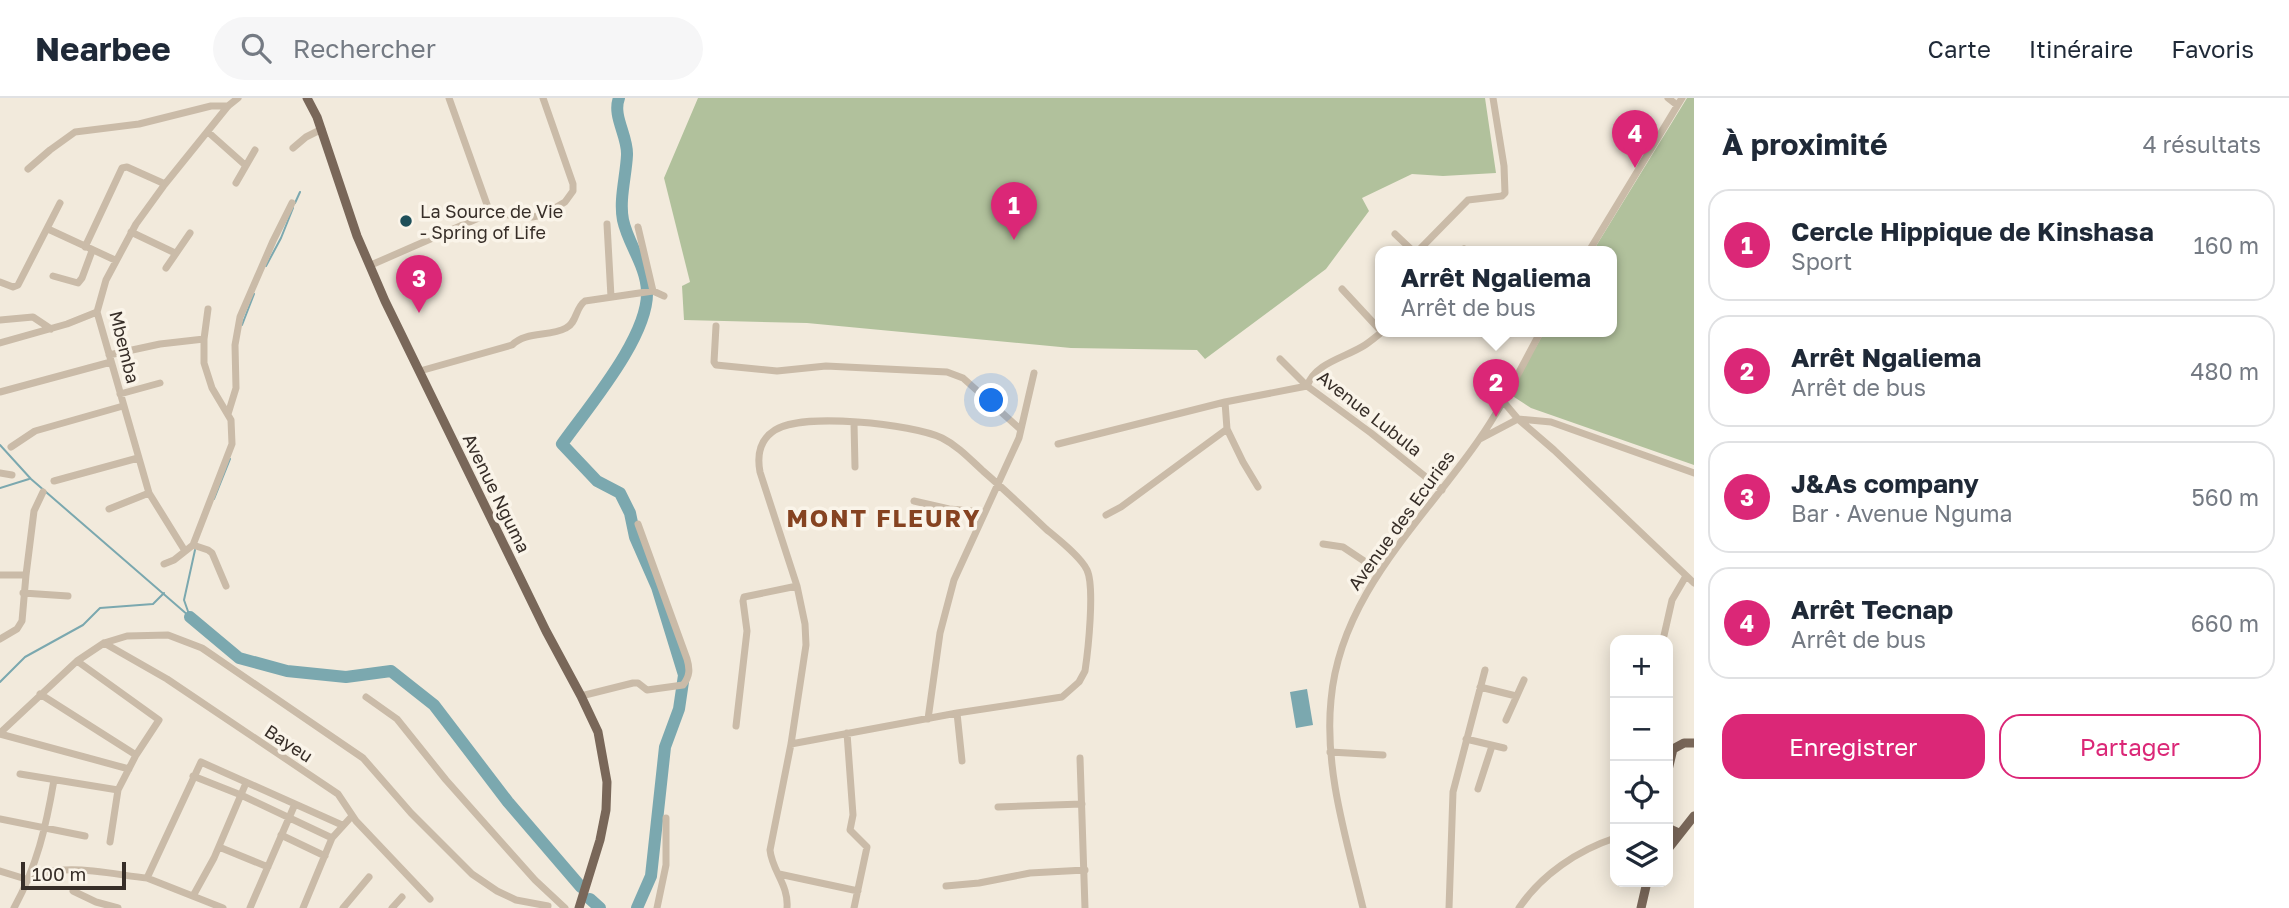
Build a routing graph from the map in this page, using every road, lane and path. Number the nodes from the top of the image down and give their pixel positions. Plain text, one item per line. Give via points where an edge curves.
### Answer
1 (238, 98) edge
2 (307, 98) edge
3 (449, 98) edge
4 (543, 98) edge
5 (1493, 98) edge
6 (1668, 98) edge
7 (210, 102) edge
8 (1679, 102) edge
9 (229, 106) junction
10 (322, 129) junction
11 (208, 132) junction
12 (293, 148) dead end
13 (255, 150) dead end
14 (245, 165) junction
15 (29, 169) dead end
16 (236, 183) dead end
17 (165, 184) junction
18 (60, 203) dead end
19 (292, 203) dead end
20 (490, 213) junction
21 (607, 224) dead end
22 (638, 227) dead end
23 (48, 229) junction
24 (131, 232) junction
25 (190, 233) dead end
26 (1395, 233) dead end
27 (1409, 246) edge
28 (1420, 246) edge
29 (1592, 246) edge
30 (89, 249) junction
31 (175, 253) junction
32 (115, 260) junction
33 (371, 265) junction
34 (166, 268) dead end
35 (53, 276) dead end
36 (0, 282) edge
37 (1342, 289) dead end
38 (651, 292) junction
39 (664, 296) dead end
40 (611, 297) junction
41 (208, 309) dead end
42 (97, 312) junction
43 (0, 320) edge
44 (1375, 324) edge
45 (716, 326) dead end
46 (51, 329) junction
47 (1375, 337) edge
48 (1538, 337) edge
49 (204, 339) junction
50 (0, 343) edge
51 (110, 358) junction
52 (1280, 359) dead end
53 (420, 371) junction
54 (1034, 373) dead end
55 (160, 383) dead end
56 (1307, 386) junction
57 (0, 392) edge
58 (120, 394) junction
59 (1502, 400) junction
60 (1225, 402) junction
61 (123, 406) junction
62 (228, 414) junction
63 (1518, 419) junction
64 (855, 423) junction
65 (1020, 429) junction
66 (1227, 429) junction
67 (1479, 439) junction
68 (1058, 444) dead end
69 (11, 447) dead end
70 (138, 458) junction
71 (855, 467) dead end
72 (1694, 473) edge
73 (0, 474) edge
74 (12, 475) dead end
75 (54, 481) dead end
76 (997, 483) junction
77 (1258, 487) dead end
78 (1443, 490) junction
79 (43, 492) dead end
80 (149, 493) junction
81 (914, 501) dead end
82 (109, 509) dead end
83 (984, 512) junction
84 (1106, 516) dead end
85 (638, 524) dead end
86 (1323, 544) dead end
87 (197, 546) junction
88 (185, 551) junction
89 (164, 564) dead end
90 (1379, 571) junction
91 (0, 575) edge
92 (26, 575) junction
93 (1686, 576) junction
94 (1694, 583) edge
95 (226, 586) dead end
96 (797, 586) junction
97 (23, 593) junction
98 (68, 596) dead end
99 (1664, 635) edge
100 (0, 639) edge
101 (104, 643) junction
102 (77, 661) junction
103 (1485, 670) dead end
104 (1524, 680) dead end
105 (1480, 687) junction
106 (40, 694) junction
107 (366, 696) dead end
108 (582, 696) junction
109 (1516, 696) junction
110 (957, 713) junction
111 (928, 719) junction
112 (1506, 720) dead end
113 (736, 726) dead end
114 (0, 733) edge
115 (847, 733) junction
116 (1466, 739) junction
117 (1694, 743) edge
118 (792, 744) junction
119 (1673, 745) edge
120 (1492, 746) junction
121 (1504, 748) dead end
122 (1330, 752) junction
123 (136, 755) junction
124 (1383, 755) dead end
125 (1080, 758) dead end
126 (962, 761) dead end
127 (129, 769) junction
128 (20, 774) dead end
129 (193, 776) junction
130 (54, 780) junction
131 (246, 783) junction
132 (1478, 789) dead end
133 (118, 790) junction
134 (241, 795) junction
135 (295, 804) junction
136 (1082, 804) junction
137 (998, 807) dead end
138 (352, 816) junction
139 (1694, 816) edge
140 (289, 817) junction
141 (666, 818) dead end
142 (0, 819) edge
143 (342, 825) junction
144 (46, 829) junction
145 (1673, 830) edge
146 (1679, 833) junction
147 (281, 835) junction
148 (85, 836) dead end
149 (332, 838) junction
150 (1610, 840) edge
151 (110, 842) dead end
152 (1673, 842) edge
153 (219, 847) junction
154 (325, 856) junction
155 (268, 867) junction
156 (1085, 870) junction
157 (0, 871) edge
158 (779, 874) junction
159 (369, 877) dead end
160 (147, 878) junction
161 (29, 880) junction
162 (946, 886) dead end
163 (1646, 887) edge
164 (73, 891) dead end
165 (858, 891) junction
166 (193, 896) junction
167 (551, 896) junction
168 (402, 897) dead end
169 (430, 899) dead end
170 (95, 905) edge
171 (548, 907) edge
172 (14, 908) edge
173 (118, 908) edge
174 (223, 908) edge
175 (250, 908) edge
176 (303, 908) edge
177 (343, 908) edge
178 (392, 908) edge
179 (565, 908) edge
180 (579, 908) edge
181 (657, 908) edge
182 (788, 908) edge
183 (854, 908) edge
184 (1085, 908) edge
185 (1363, 908) edge
186 (1449, 908) edge
187 (1519, 908) edge
188 (1641, 908) edge

1 - 9 street, Mbemba
2 - 10 main road, Avenue Nguma
3 - 20 street
4 - 20 street via 573,191 565,202 543,215
5 - 28 street via 1505,193 1468,200
6 - 8 street
7 - 9 street
7 - 15 street via 139,124 75,132
8 - 29 street
9 - 11 street, Mbemba
10 - 12 street
10 - 33 main road, Avenue Nguma
11 - 14 street
11 - 17 street, Mbemba
13 - 14 street
14 - 16 street
17 - 24 street, Mbemba
17 - 30 street via 122,168
18 - 23 street
19 - 62 street via 240,317 236,388
20 - 33 street
21 - 40 street
22 - 38 street
23 - 30 street
23 - 36 street via 18,285
24 - 31 street
24 - 32 street, Mbemba
25 - 31 street
26 - 27 street
30 - 32 street
30 - 35 street via 78,283
31 - 34 street
32 - 42 street, Mbemba
33 - 53 main road, Avenue Nguma
37 - 44 street
38 - 39 street
38 - 40 street
40 - 53 street via 582,302 564,329 519,338 512,345
41 - 49 street
42 - 46 street
42 - 51 street, Mbemba
43 - 46 street via 33,317
45 - 65 street via 716,365 777,371 826,366 947,372 963,378
46 - 50 street
47 - 56 street via 1319,368
48 - 59 street, Avenue des Ecuries
49 - 51 street via 160,344
49 - 62 street via 204,363
51 - 57 street
51 - 58 street, Mbemba
52 - 56 street, Avenue Lubula
53 - 108 main road, Avenue Nguma
54 - 65 street
55 - 58 street
56 - 60 street
56 - 78 street, Avenue Lubula
58 - 61 street, Mbemba
59 - 63 street
59 - 67 street, Avenue des Ecuries
60 - 66 street
60 - 68 street
61 - 69 street via 35,431
61 - 70 street, Mbemba
62 - 87 street via 233,430 230,453
63 - 67 street
63 - 72 street via 1551,422
63 - 93 street
64 - 71 street
64 - 76 street via 931,433 957,447
64 - 96 street via 781,427 766,438 759,451 760,472
65 - 76 street
66 - 77 street
66 - 84 street
67 - 78 street, Avenue des Ecuries
70 - 75 street
70 - 80 street, Mbemba
73 - 74 street
76 - 83 street
76 - 110 street via 1087,570 1085,671 1062,697
78 - 90 street, Avenue des Ecuries
79 - 92 street via 34,511
80 - 82 street
80 - 88 street, Mbemba
81 - 83 street
83 - 111 street via 954,580 940,633
85 - 108 street via 690,670 682,685 647,690 633,682
86 - 90 street via 1343,547
87 - 88 street
87 - 95 street via 212,553
88 - 89 street
90 - 122 street, Avenue des Ecuries via 1343,642 1331,696
91 - 92 street
92 - 97 street
93 - 94 street
93 - 99 street via 1672,600
96 - 113 street via 747,596 743,601 747,631
96 - 118 street via 806,645
97 - 98 street
97 - 100 street via 20,625
101 - 102 street
101 - 138 street, Bayeu via 167,679 333,791
101 - 171 street via 157,634 202,648 363,758 472,874 506,896
102 - 106 street
102 - 123 street via 159,719
103 - 105 street
104 - 109 street
105 - 109 street
105 - 116 street
106 - 114 street
106 - 123 street
107 - 167 street via 397,719
108 - 180 main road, Avenue Nguma via 598,732 607,782 600,840
109 - 112 street
110 - 111 street
110 - 126 street
111 - 115 street
114 - 127 street
115 - 118 street
115 - 165 street via 850,830 867,847
116 - 120 street
116 - 186 street via 1453,792
117 - 119 main road
118 - 158 street via 770,850
120 - 121 street
120 - 132 street
122 - 124 street
122 - 185 street, Avenue des Ecuries
123 - 127 street
125 - 136 street
127 - 133 street
128 - 130 street
129 - 131 street via 201,762
129 - 134 street
129 - 160 street
130 - 133 street
130 - 144 street
131 - 134 street
131 - 135 street
133 - 151 street
134 - 140 street
134 - 153 street
135 - 140 street
135 - 143 street
136 - 137 street
136 - 156 street
138 - 143 street
138 - 169 street, Bayeu
139 - 146 main road
140 - 147 street
140 - 149 street
141 - 181 street via 666,864
142 - 144 street
143 - 149 street
144 - 148 street
144 - 161 street
145 - 146 main road
146 - 152 main road
147 - 154 street
147 - 155 street
149 - 154 street
150 - 187 street via 1586,849 1551,873
153 - 155 street
153 - 166 street
154 - 176 street
155 - 175 street
156 - 162 street
156 - 184 street
157 - 161 street
158 - 165 street
158 - 182 street
159 - 177 street
160 - 161 street via 70,869 46,871
160 - 166 street
161 - 172 street
163 - 188 main road
164 - 170 street
165 - 183 street
166 - 174 street
167 - 171 street
167 - 179 street
168 - 178 street
170 - 173 street

